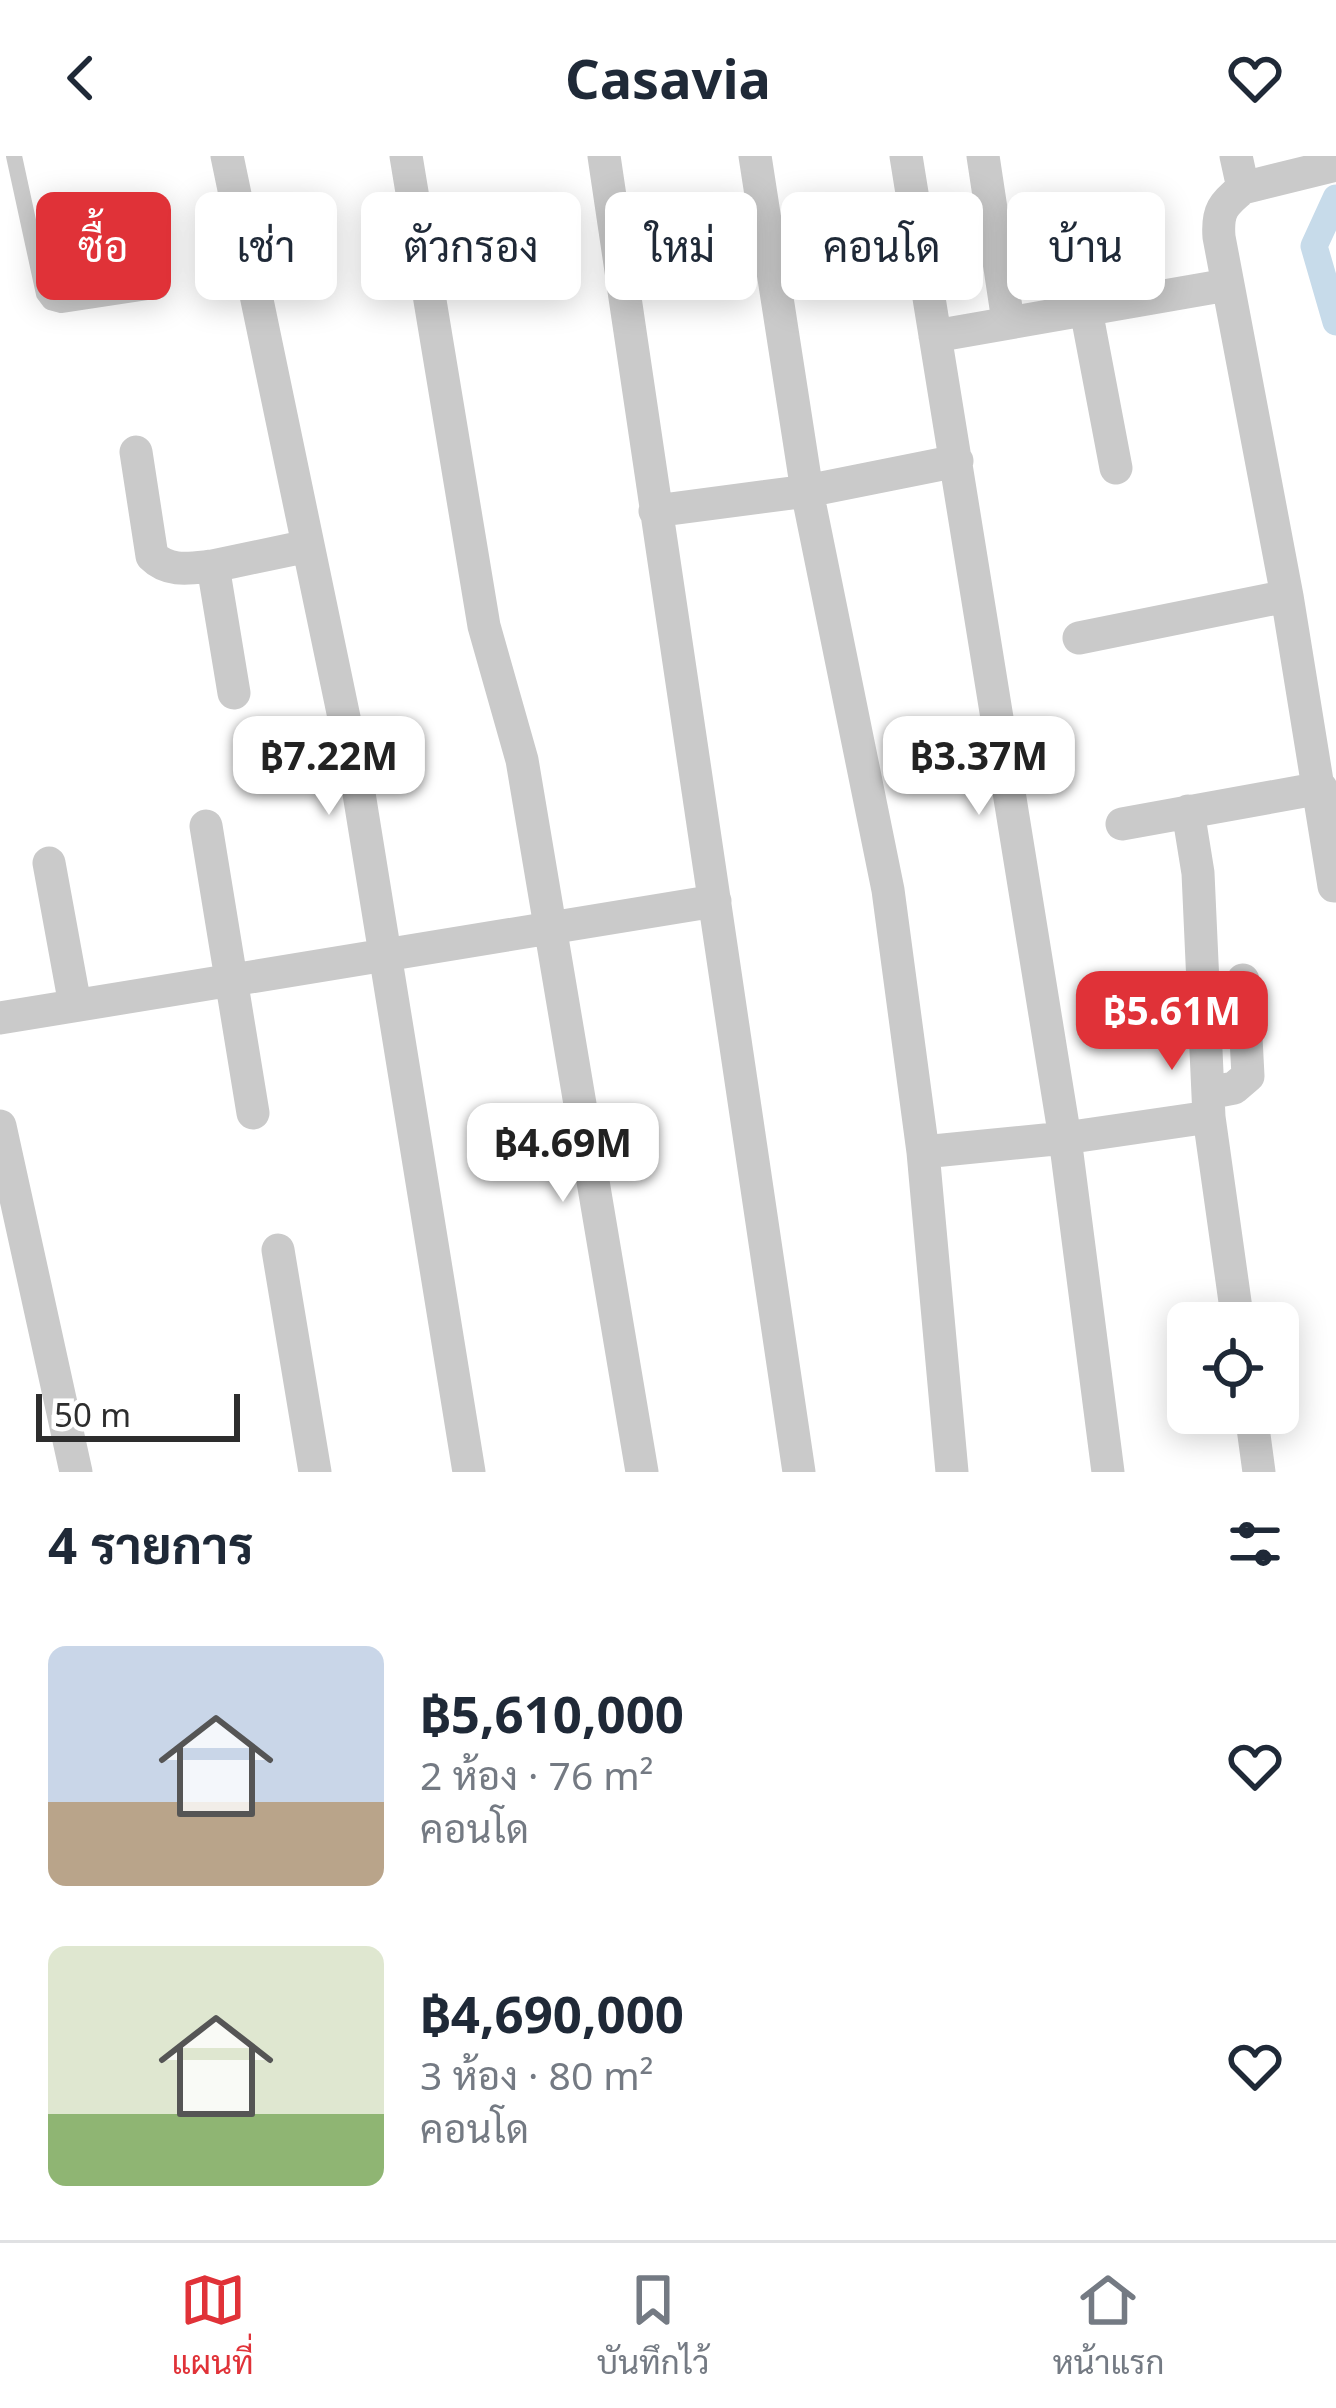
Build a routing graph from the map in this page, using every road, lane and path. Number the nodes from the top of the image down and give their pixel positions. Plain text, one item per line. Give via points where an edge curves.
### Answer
1 (14, 156) edge
2 (227, 156) edge
3 (406, 156) edge
4 (604, 156) edge
5 (755, 156) edge
6 (906, 156) edge
7 (983, 156) edge
8 (1321, 170) edge
9 (1240, 172) edge
10 (36, 257) edge
11 (1227, 285) junction
12 (48, 300) edge
13 (94, 300) edge
14 (1086, 310) junction
15 (1008, 321) junction
16 (934, 336) junction
17 (136, 452) dead end
18 (957, 461) junction
19 (1116, 468) dead end
20 (807, 490) junction
21 (656, 511) junction
22 (308, 546) junction
23 (213, 566) junction
24 (1287, 596) junction
25 (1079, 638) dead end
26 (234, 693) dead end
27 (1321, 788) junction
28 (1188, 812) junction
29 (1122, 824) dead end
30 (206, 826) dead end
31 (49, 863) dead end
32 (1334, 886) edge
33 (715, 901) junction
34 (550, 927) junction
35 (387, 954) junction
36 (230, 979) junction
37 (1243, 980) dead end
38 (75, 1005) junction
39 (0, 1018) edge
40 (1209, 1105) junction
41 (253, 1113) dead end
42 (0, 1126) edge
43 (1065, 1138) junction
44 (923, 1152) junction
45 (278, 1250) dead end
46 (1235, 1302) edge
47 (1254, 1434) edge
48 (76, 1472) edge
49 (315, 1472) edge
50 (470, 1472) edge
51 (642, 1472) edge
52 (799, 1472) edge
53 (952, 1472) edge
54 (1108, 1472) edge
55 (1259, 1472) edge

1 - 10 lane
2 - 22 street
3 - 34 street via 484,626 522,760
4 - 21 street
5 - 20 street
6 - 16 street
7 - 15 street
8 - 9 street
9 - 11 street via 1217,217
11 - 14 street
11 - 24 street
12 - 13 lane
14 - 15 street
14 - 19 street
15 - 16 street
16 - 18 street
17 - 23 street via 152,556 179,569
18 - 20 street
18 - 43 street
20 - 21 street
20 - 44 street via 888,890
21 - 33 street
22 - 23 street
22 - 35 street
23 - 26 street
24 - 25 street
24 - 27 street
27 - 28 street
27 - 32 street
28 - 29 street
28 - 40 street
30 - 36 street
31 - 38 street
33 - 34 street
33 - 52 street
34 - 35 street
34 - 51 street
35 - 36 street
35 - 50 street
36 - 38 street
36 - 41 street
37 - 40 street via 1248,1076
38 - 39 street
40 - 43 street
40 - 46 street
42 - 48 street
43 - 44 street
43 - 54 street
44 - 53 street
45 - 49 street
47 - 55 street

